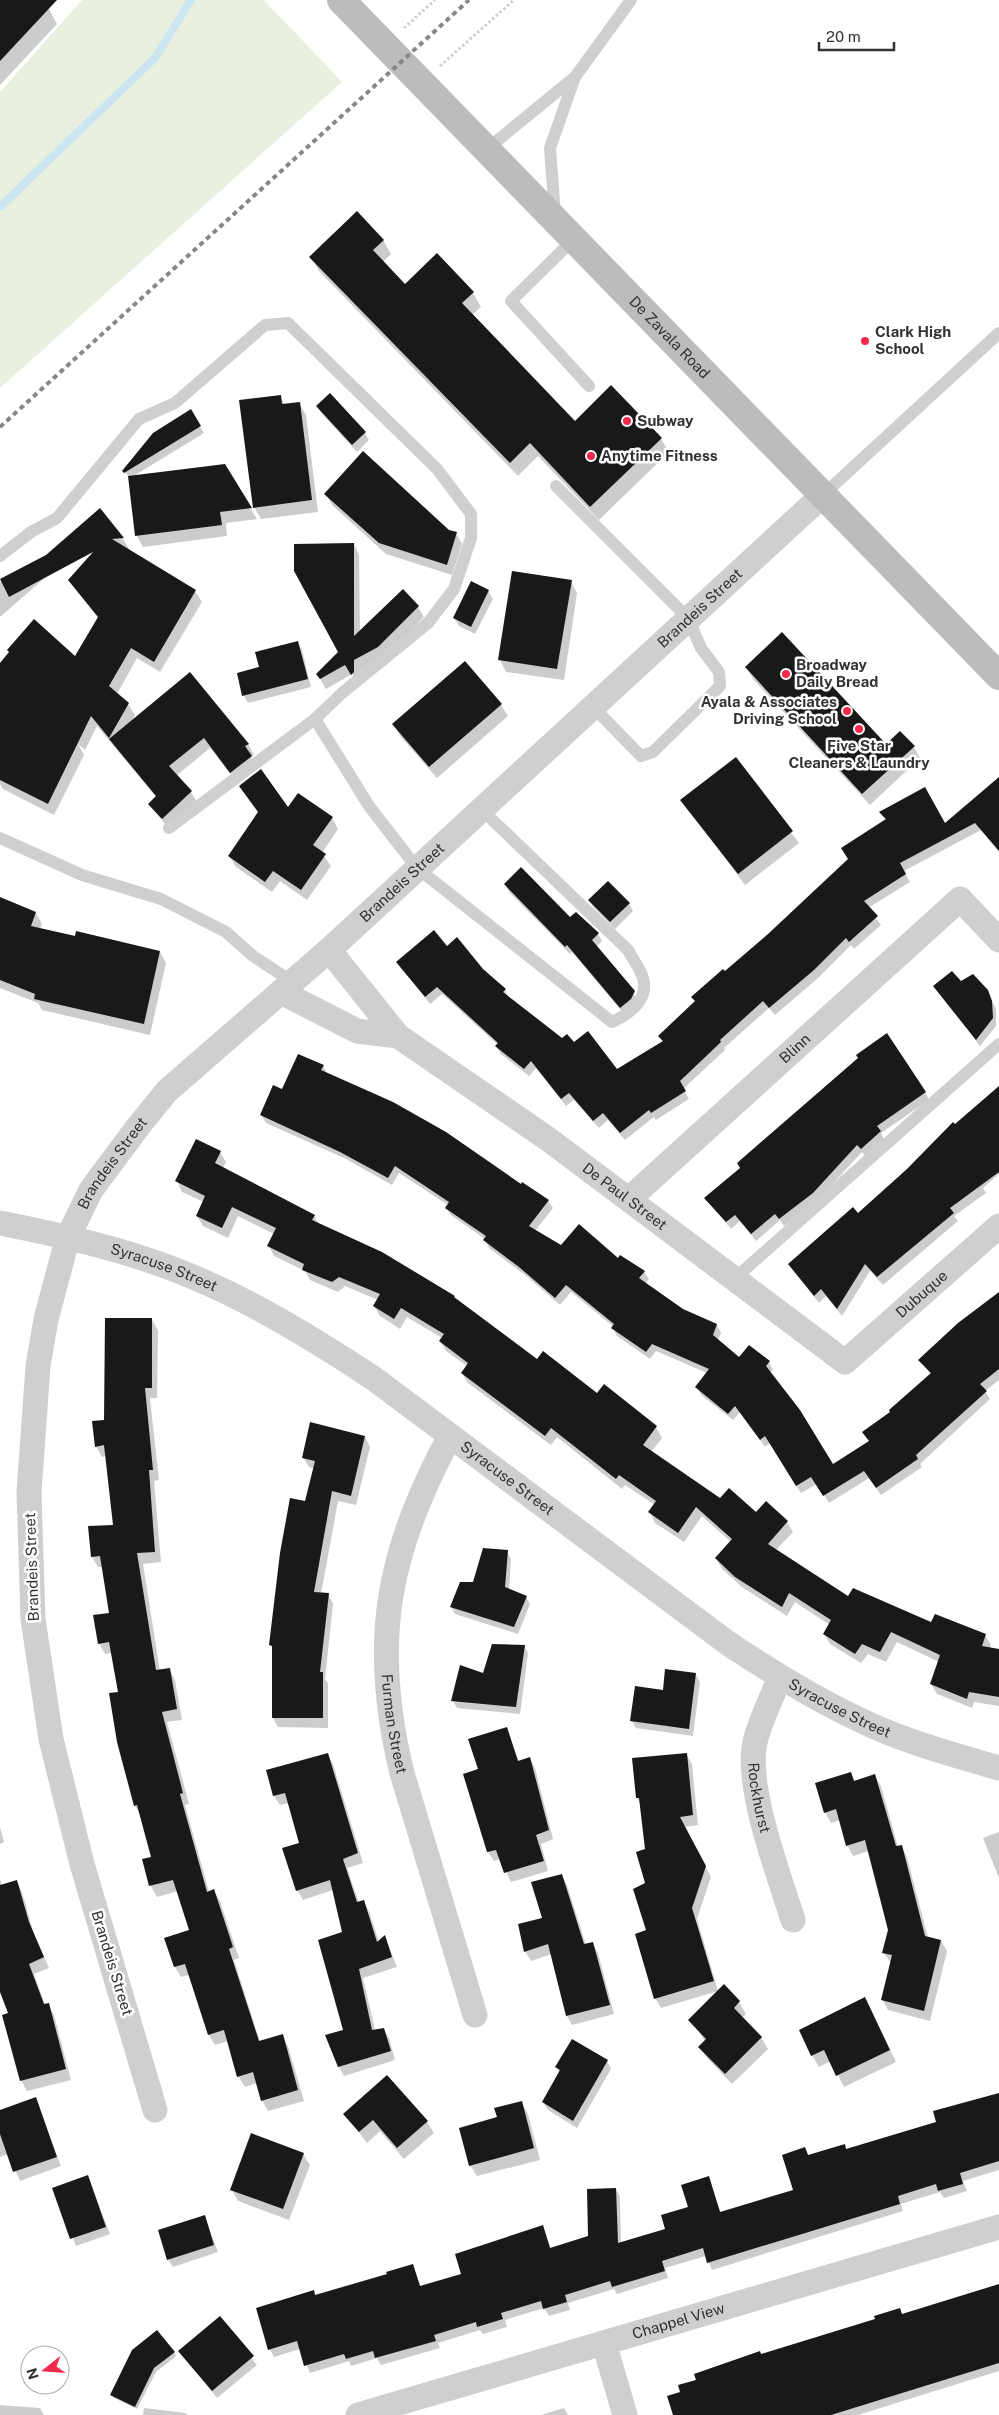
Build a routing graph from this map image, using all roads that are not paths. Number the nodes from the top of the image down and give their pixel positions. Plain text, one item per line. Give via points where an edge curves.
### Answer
1 (341, 0) edge
2 (631, 0) edge
3 (575, 77) junction
4 (487, 149) junction
5 (565, 230) junction
6 (999, 333) edge
7 (589, 386) dead end
8 (556, 486) dead end
9 (824, 494) junction
10 (0, 556) edge
11 (688, 618) junction
12 (999, 676) edge
13 (592, 706) junction
14 (315, 719) junction
15 (481, 809) junction
16 (169, 828) dead end
17 (0, 838) edge
18 (417, 868) junction
19 (999, 940) edge
20 (329, 950) junction
21 (286, 986) junction
22 (398, 1036) junction
23 (999, 1044) edge
24 (629, 1199) junction
25 (0, 1223) edge
26 (999, 1226) edge
27 (68, 1237) junction
28 (734, 1278) junction
29 (845, 1362) joint
30 (450, 1436) junction
31 (780, 1677) junction
32 (999, 1768) edge
33 (793, 1920) dead end
34 (475, 2014) dead end
35 (155, 2110) dead end
36 (999, 2227) edge
37 (604, 2343) junction
38 (358, 2415) edge
39 (625, 2415) edge

1 - 4 main road, De Zavala Road
2 - 3 lane
3 - 4 lane
3 - 5 lane via 550,148
4 - 5 main road, De Zavala Road
5 - 7 lane via 511,301
5 - 9 main road, De Zavala Road
6 - 9 lane
8 - 11 lane
9 - 11 street, Brandeis Street
9 - 12 main road, De Zavala Road
10 - 14 lane via 31,532 57,518 139,419 174,403 265,325 288,323 437,469 471,514 471,538 454,589 428,623
11 - 13 street, Brandeis Street
11 - 13 lane via 701,648 719,672 720,686 653,752 641,756
13 - 15 street, Brandeis Street
14 - 16 lane
14 - 18 lane via 369,806
15 - 18 street, Brandeis Street
15 - 18 lane via 628,950 643,978 640,1001 627,1015 612,1022
17 - 21 lane via 82,875 161,898 226,932
18 - 20 street, Brandeis Street
19 - 24 street, Blinn via 960,899
20 - 21 street, Brandeis Street
20 - 22 street, De Paul Street
21 - 22 street, De Paul Street via 357,1031
21 - 27 street, Brandeis Street via 167,1091 91,1190
22 - 24 street, De Paul Street
23 - 28 lane
24 - 28 street, De Paul Street
25 - 27 street, Syracuse Street
26 - 29 street, Dubuque
27 - 30 street, Syracuse Street via 152,1261 235,1296 314,1339
27 - 35 street, Brandeis Street via 46,1318 38,1366 29,1492 33,1619 58,1768 82,1864
28 - 29 street, De Paul Street
30 - 31 street, Syracuse Street via 729,1644
30 - 34 street, Furman Street via 426,1480 395,1571 388,1611 386,1693 402,1773
31 - 32 street, Syracuse Street via 858,1720 934,1750
31 - 33 street, Rockhurst via 755,1739 754,1780 763,1822
36 - 37 street, Chappel View
37 - 38 street, Chappel View
37 - 39 street

